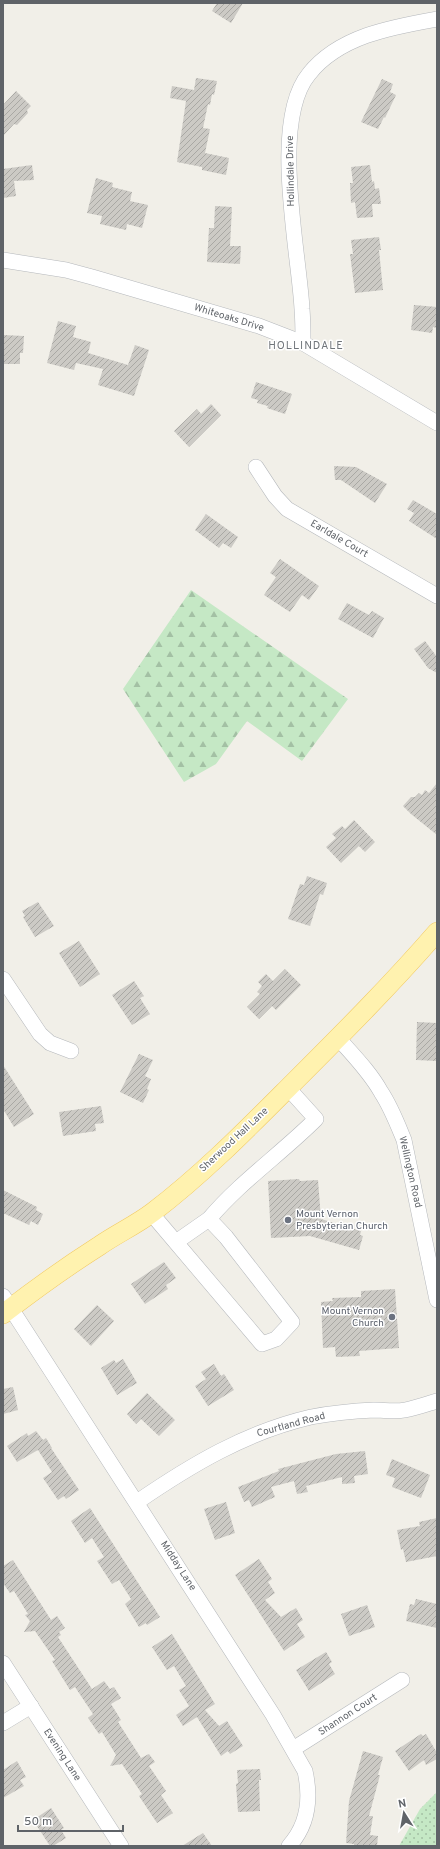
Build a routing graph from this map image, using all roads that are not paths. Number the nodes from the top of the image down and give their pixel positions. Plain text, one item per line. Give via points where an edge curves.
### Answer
1 (437, 19) edge
2 (3, 260) edge
3 (303, 343) junction
4 (437, 422) edge
5 (256, 467) dead end
6 (437, 596) edge
7 (437, 932) edge
8 (3, 979) edge
9 (338, 1038) junction
10 (71, 1051) dead end
11 (288, 1088) junction
12 (151, 1213) junction
13 (209, 1219) junction
14 (176, 1242) junction
15 (437, 1300) edge
16 (6, 1306) edge
17 (437, 1401) edge
18 (137, 1502) junction
19 (3, 1663) edge
20 (402, 1680) dead end
21 (30, 1706) junction
22 (3, 1723) edge
23 (293, 1749) junction
24 (121, 1846) edge
25 (289, 1846) edge

1 - 3 street, Hollindale Drive via 376,32 338,50 309,74 296,97 289,154
2 - 3 street, Whiteoaks Drive via 92,277 260,326
3 - 4 street, Whiteoaks Drive
5 - 6 street, Earldale Court via 287,509
7 - 9 main road, Sherwood Hall Lane via 396,979
8 - 10 street via 40,1034 50,1043
9 - 11 main road, Sherwood Hall Lane
9 - 15 street, Wellington Road via 381,1091 404,1140
11 - 12 main road, Sherwood Hall Lane via 238,1138
11 - 13 street via 316,1119
12 - 14 street
12 - 16 main road, Sherwood Hall Lane
13 - 14 street
13 - 14 street via 292,1322 276,1339 262,1344
16 - 18 street, Midday Lane
17 - 18 street, Courtland Road via 404,1410 338,1413 272,1428 216,1452
18 - 23 street, Midday Lane
19 - 21 street, Evening Lane
20 - 23 street, Shannon Court
21 - 22 street
21 - 24 street, Evening Lane
23 - 25 street, Midday Lane via 305,1771 308,1798 301,1828

